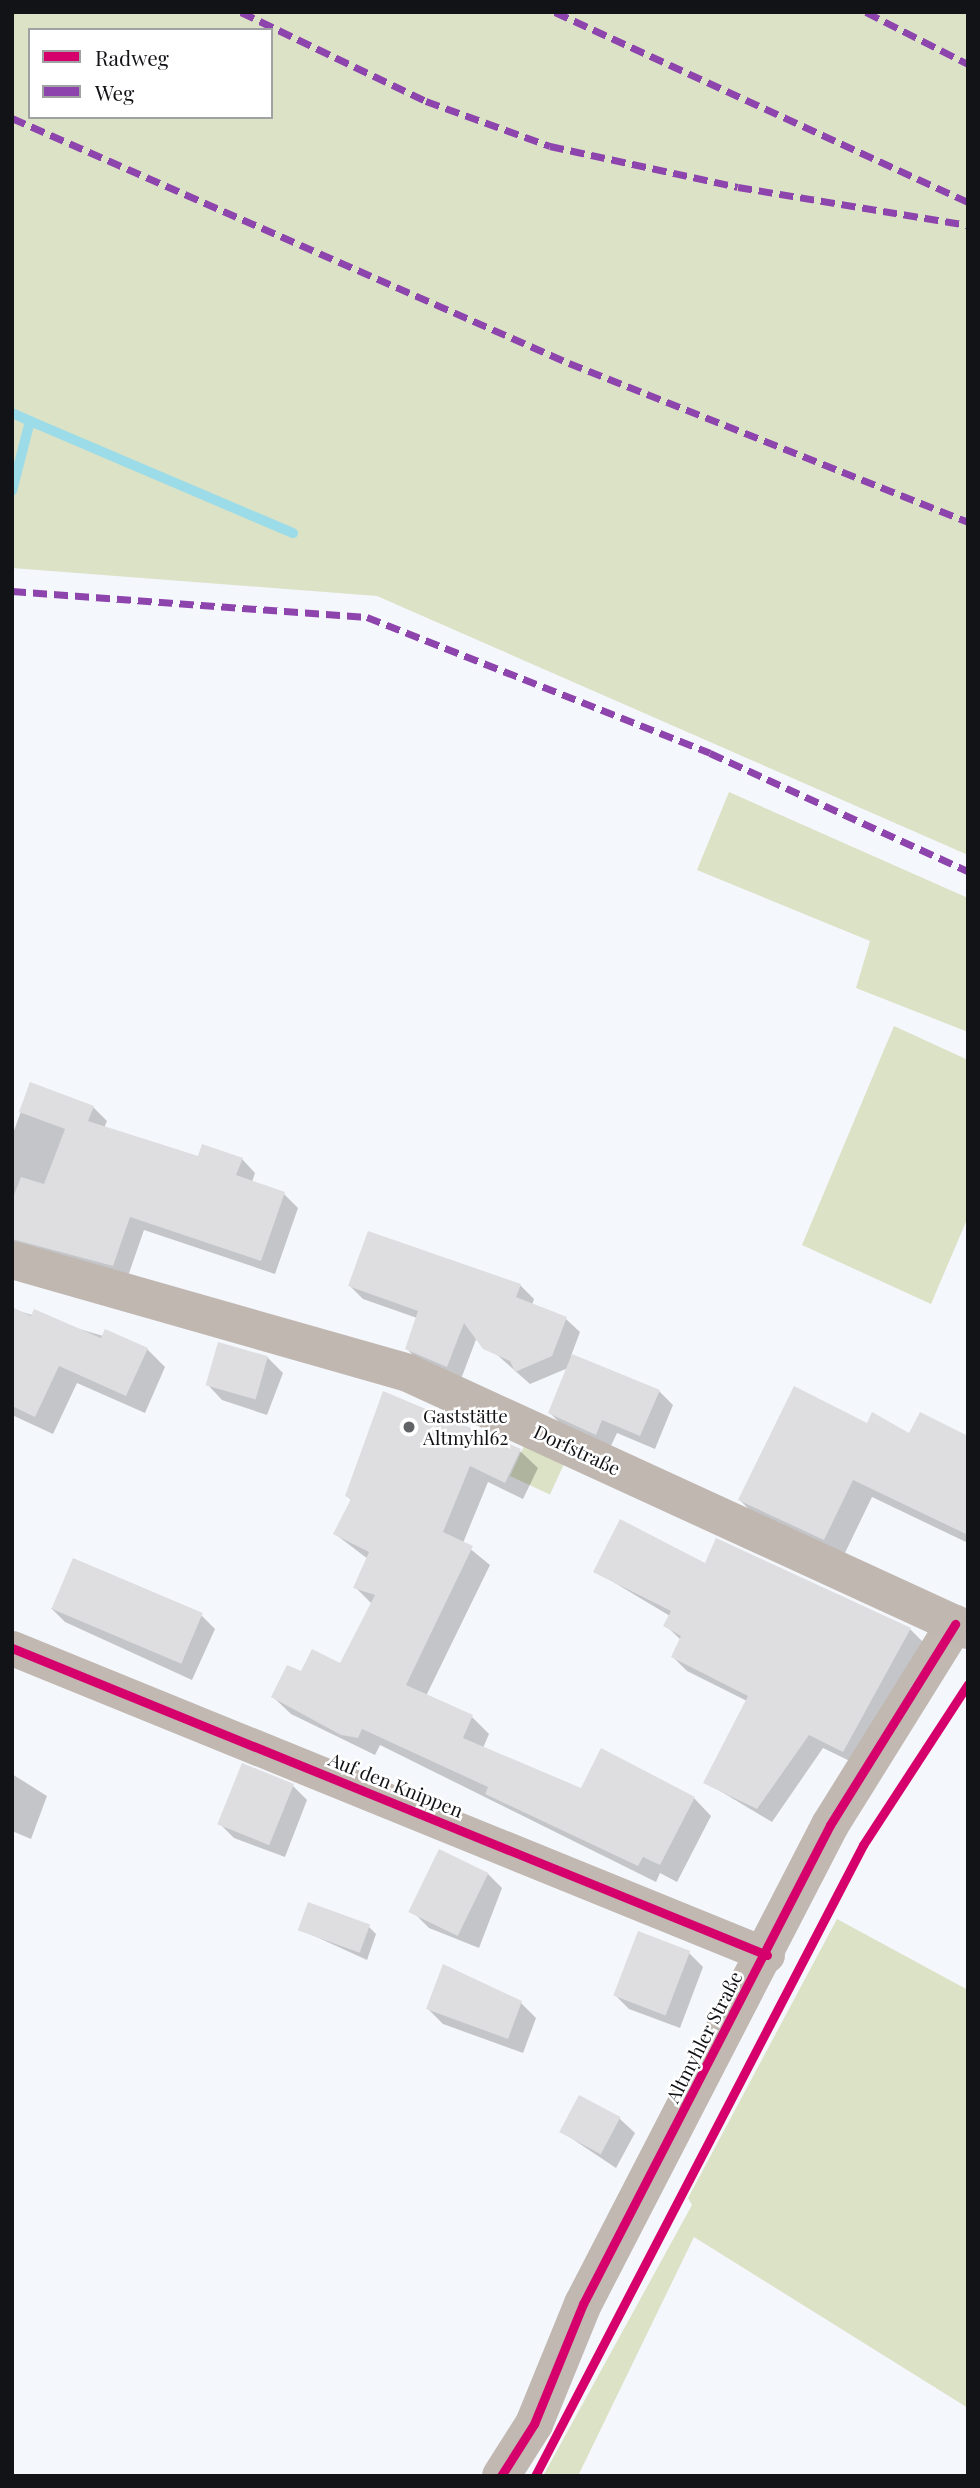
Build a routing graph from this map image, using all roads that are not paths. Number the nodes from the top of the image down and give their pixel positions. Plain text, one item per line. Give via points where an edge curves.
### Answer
1 (12, 1260) edge
2 (961, 1627) edge
3 (12, 1648) edge
4 (767, 1955) junction
5 (501, 2476) edge

1 - 2 main road, Dorfstraße via 408,1373
2 - 4 street, Altmyhler Straße via 830,1825
3 - 4 street, Auf den Knippen
4 - 5 street, Altmyhler Straße via 583,2304 534,2424

